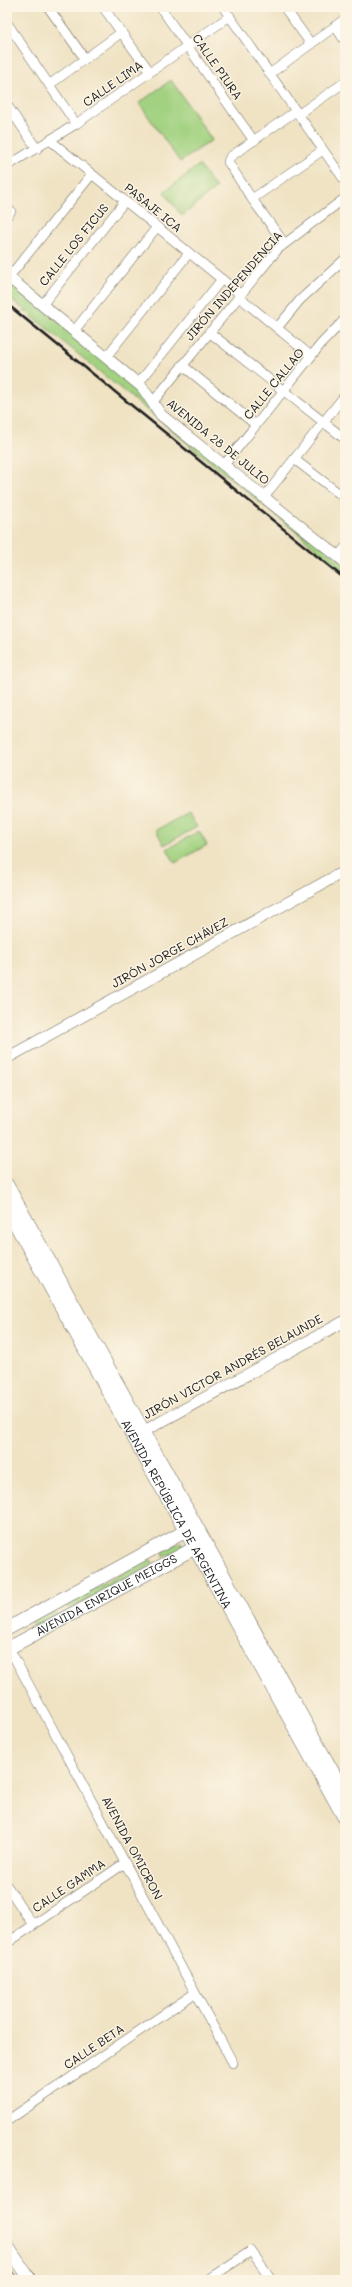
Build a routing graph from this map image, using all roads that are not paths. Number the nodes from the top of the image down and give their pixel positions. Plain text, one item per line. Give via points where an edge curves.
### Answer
1 (48, 7) edge
2 (103, 7) edge
3 (160, 7) edge
4 (223, 7) edge
5 (284, 7) edge
6 (230, 16) junction
7 (345, 19) edge
8 (7, 23) edge
9 (335, 26) junction
10 (122, 32) junction
11 (345, 41) edge
12 (311, 44) junction
13 (188, 46) junction
14 (85, 59) junction
15 (150, 72) junction
16 (271, 73) junction
17 (345, 82) edge
18 (49, 85) junction
19 (7, 105) edge
20 (298, 112) junction
21 (76, 124) junction
22 (51, 141) junction
23 (254, 141) junction
24 (37, 149) junction
25 (323, 150) junction
26 (7, 166) edge
27 (92, 174) junction
28 (345, 181) edge
29 (345, 198) edge
30 (252, 199) junction
31 (125, 201) junction
32 (157, 227) junction
33 (284, 243) junction
34 (189, 253) junction
35 (345, 259) edge
36 (8, 277) edge
37 (222, 279) junction
38 (239, 295) junction
39 (42, 305) junction
40 (345, 319) edge
41 (277, 328) junction
42 (74, 331) junction
43 (209, 332) junction
44 (311, 356) junction
45 (106, 357) junction
46 (182, 365) junction
47 (138, 384) junction
48 (284, 391) junction
49 (345, 395) edge
50 (152, 403) junction
51 (323, 423) junction
52 (256, 425) junction
53 (345, 440) edge
54 (294, 460) junction
55 (224, 465) junction
56 (264, 497) junction
57 (345, 498) edge
58 (343, 555) edge
59 (345, 871) edge
60 (7, 1058) edge
61 (7, 1185) edge
62 (7, 1209) edge
63 (47, 1268) junction
64 (345, 1321) edge
65 (139, 1434) junction
66 (191, 1528) junction
67 (200, 1545) junction
68 (149, 1551) junction
69 (158, 1568) junction
70 (26, 1619) junction
71 (7, 1629) edge
72 (34, 1633) junction
73 (8, 1647) edge
74 (339, 1786) edge
75 (345, 1819) edge
76 (125, 1863) junction
77 (7, 1886) edge
78 (33, 1925) junction
79 (7, 1942) edge
80 (195, 1993) junction
81 (233, 2063) dead end
82 (7, 2121) edge
83 (7, 2246) edge
84 (7, 2277) edge
85 (9, 2280) edge
86 (29, 2280) edge
87 (207, 2280) edge
88 (272, 2280) edge

1 - 14 street
2 - 10 street
3 - 13 street, CALLE PIURA
4 - 6 street
5 - 12 street
6 - 13 street, CALLE LIMA
6 - 16 street
7 - 9 street
8 - 18 street
9 - 11 street
9 - 12 street
10 - 14 street
10 - 15 street
12 - 16 street
13 - 15 street, CALLE LIMA
13 - 23 street, CALLE PIURA
14 - 18 street
15 - 21 street, CALLE LIMA
16 - 20 street
17 - 20 street
18 - 21 street
19 - 24 street
20 - 23 street
20 - 25 street
21 - 22 street, CALLE LIMA
22 - 24 street, CALLE LIMA
22 - 27 street, PASAJE ICA
23 - 30 street via 228,162
24 - 26 street, CALLE LIMA
25 - 28 street
25 - 30 street
27 - 31 street, PASAJE ICA
27 - 36 street
29 - 33 street, JIRÓN INDEPENDENCIA
30 - 33 street
31 - 32 street, PASAJE ICA
31 - 39 street, CALLE LOS FICUS
32 - 34 street, PASAJE ICA
32 - 42 street
33 - 38 street, JIRÓN INDEPENDENCIA
34 - 37 street, PASAJE ICA
34 - 45 street
35 - 41 street via 305,295
36 - 39 street, AVENIDA 28 DE JULIO
37 - 38 street, PASAJE ICA
37 - 47 street
38 - 41 street, PASAJE ICA
38 - 43 street, JIRÓN INDEPENDENCIA
39 - 42 street, AVENIDA 28 DE JULIO
40 - 44 street, CALLE CALLAO
41 - 44 street, PASAJE ICA
42 - 45 street, AVENIDA 28 DE JULIO
43 - 46 street, JIRÓN INDEPENDENCIA
43 - 48 street
44 - 48 street, CALLE CALLAO
45 - 47 street, AVENIDA 28 DE JULIO
46 - 50 street, JIRÓN INDEPENDENCIA
46 - 52 street
47 - 50 street, AVENIDA 28 DE JULIO
48 - 51 street
48 - 52 street, CALLE CALLAO
49 - 51 street
50 - 55 street, AVENIDA 28 DE JULIO via 161,415
51 - 53 street
51 - 54 street
52 - 55 street, CALLE CALLAO
54 - 56 street
54 - 57 street
55 - 56 street, AVENIDA 28 DE JULIO
56 - 58 street, AVENIDA 28 DE JULIO
59 - 60 street, JIRÓN JORGE CHÁVEZ
61 - 63 main road, AVENIDA REPÚBLICA DE ARGENTINA
62 - 63 main road, AVENIDA REPÚBLICA DE ARGENTINA
63 - 65 main road, AVENIDA REPÚBLICA DE ARGENTINA
64 - 65 street, JIRÓN VICTOR ANDRÉS BELAUNDE
65 - 66 main road, AVENIDA REPÚBLICA DE ARGENTINA
66 - 67 main road, AVENIDA REPÚBLICA DE ARGENTINA
66 - 68 main road, AVENIDA ENRIQUE MEIGGS
67 - 69 main road, AVENIDA ENRIQUE MEIGGS
67 - 74 main road, AVENIDA REPÚBLICA DE ARGENTINA via 316,1754
68 - 69 main road
68 - 70 main road, AVENIDA ENRIQUE MEIGGS
69 - 72 main road, AVENIDA ENRIQUE MEIGGS
70 - 71 main road, AVENIDA ENRIQUE MEIGGS
70 - 72 main road
72 - 73 main road, AVENIDA ENRIQUE MEIGGS
73 - 76 street, AVENIDA OMICRON
74 - 75 main road, AVENIDA REPÚBLICA DE ARGENTINA
76 - 78 street, CALLE GAMMA
76 - 80 street, AVENIDA OMICRON
77 - 78 street
78 - 79 street, CALLE GAMMA
80 - 81 street, AVENIDA OMICRON
80 - 82 street, CALLE BETA
83 - 86 main road
84 - 85 main road
87 - 88 street via 251,2251

